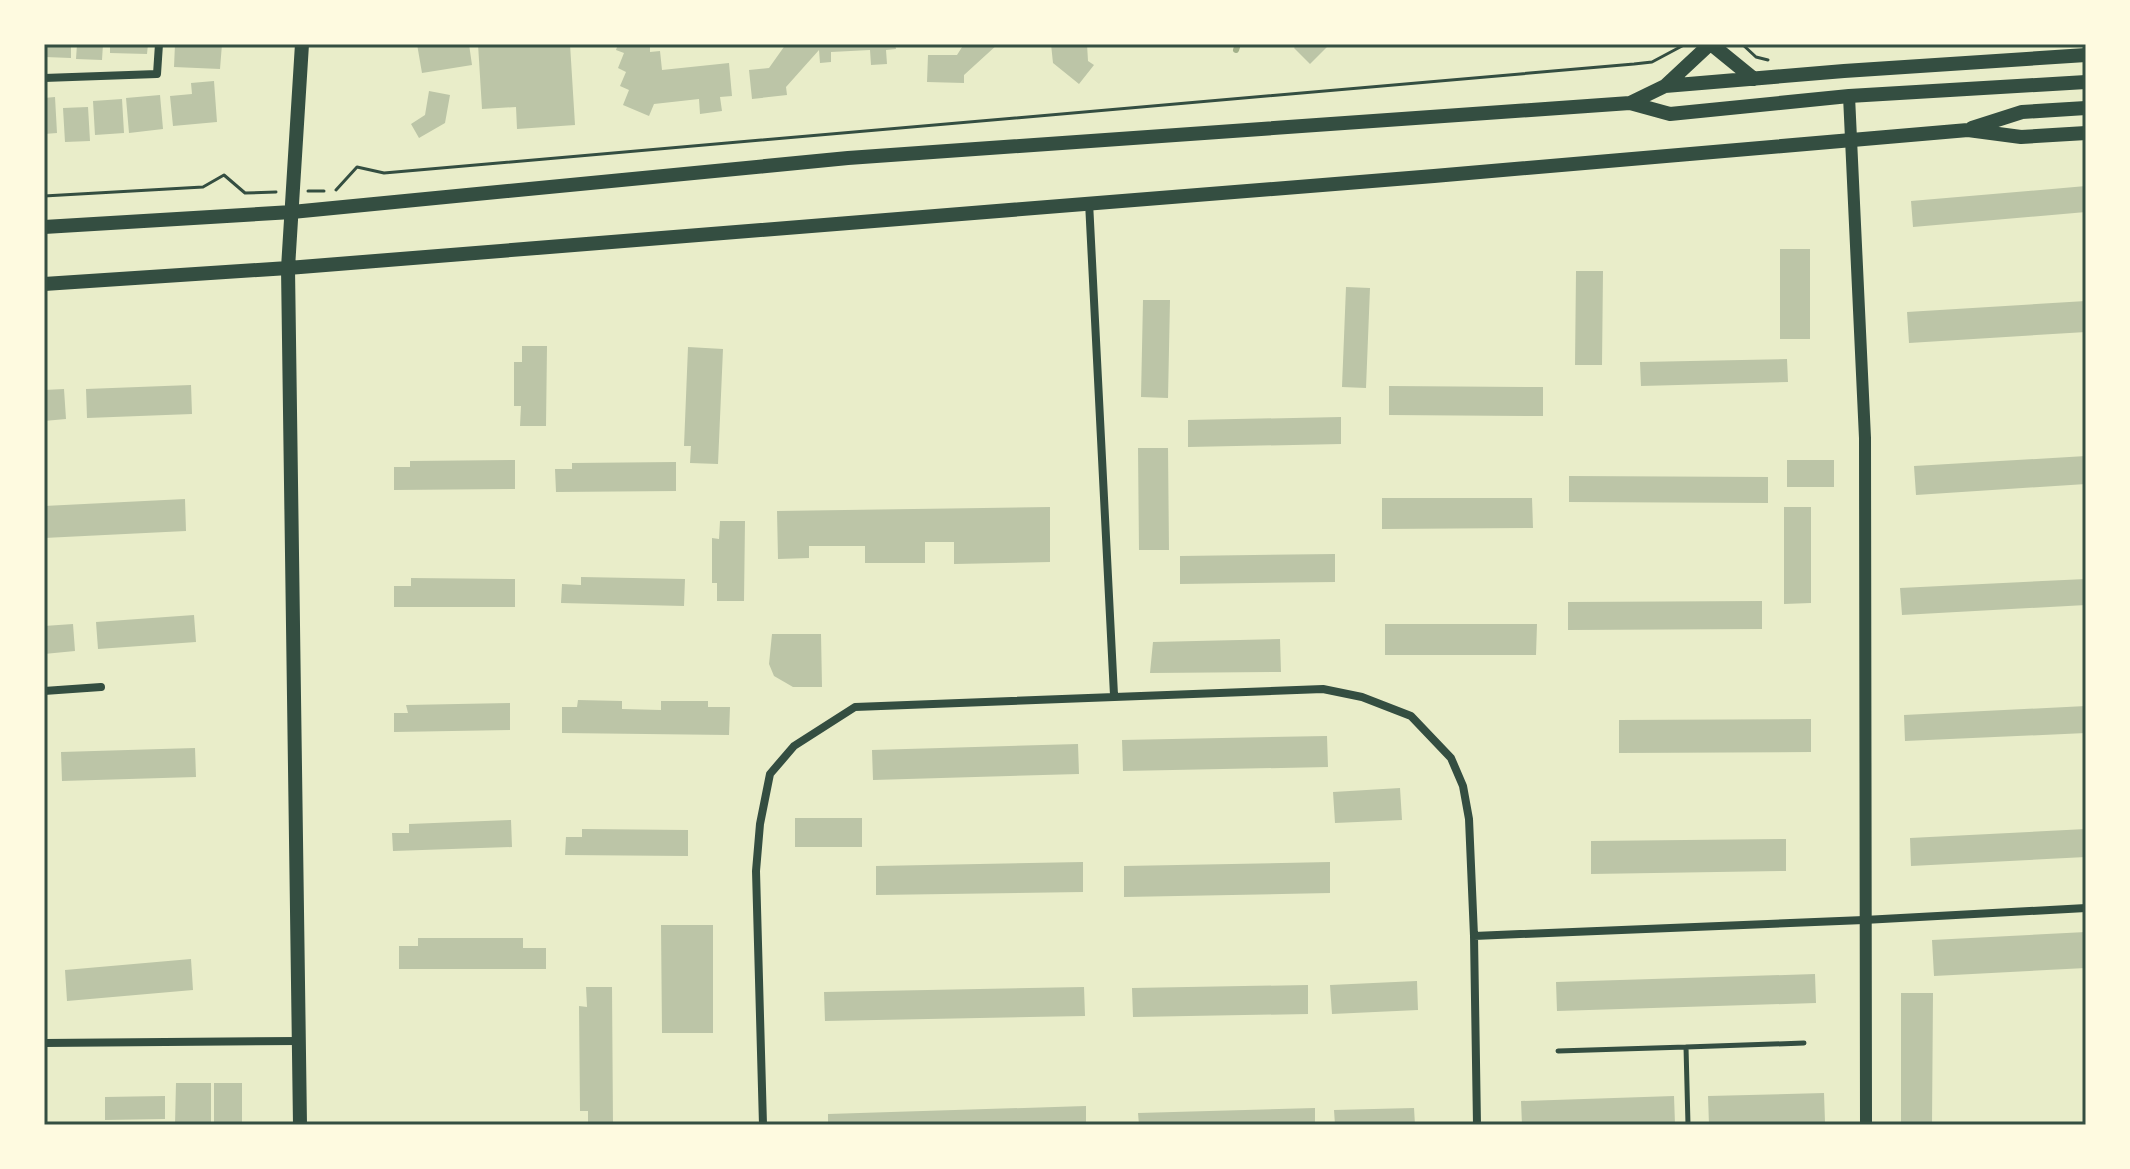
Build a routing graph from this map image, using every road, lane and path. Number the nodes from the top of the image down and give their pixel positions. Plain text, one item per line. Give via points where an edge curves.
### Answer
1 (159, 44) edge
2 (302, 44) edge
3 (1711, 44) edge
4 (1679, 46) dead end
5 (2086, 55) edge
6 (44, 78) edge
7 (1754, 79) junction
8 (2086, 82) edge
9 (1665, 86) junction
10 (1849, 96) junction
11 (1630, 103) junction
12 (2086, 108) edge
13 (1968, 130) junction
14 (2086, 133) edge
15 (1853, 141) junction
16 (338, 190) dead end
17 (245, 193) dead end
18 (44, 196) edge
19 (1089, 202) junction
20 (292, 212) junction
21 (44, 227) edge
22 (288, 268) junction
23 (44, 284) edge
24 (101, 687) dead end
25 (44, 691) edge
26 (1114, 695) junction
27 (2086, 908) edge
28 (1864, 920) junction
29 (1474, 936) junction
30 (299, 1041) junction
31 (44, 1043) edge
32 (1804, 1043) dead end
33 (1686, 1047) junction
34 (1558, 1051) dead end
35 (300, 1125) edge
36 (763, 1125) edge
37 (1477, 1125) edge
38 (1688, 1125) edge
39 (1866, 1125) edge

1 - 6 street via 157,74
2 - 20 main road
3 - 7 main road
3 - 9 main road
4 - 16 path via 1652,62 1634,64 384,173 357,167
5 - 7 main road
7 - 9 main road
8 - 10 main road
9 - 11 main road
10 - 11 main road via 1670,114
10 - 15 street
11 - 20 main road via 848,158
12 - 13 main road via 2022,112
13 - 14 main road via 2021,137
13 - 15 main road
15 - 19 main road
15 - 28 street via 1865,438
17 - 18 path via 224,175 203,187
19 - 22 main road
19 - 26 street
20 - 21 main road
20 - 22 main road
22 - 23 main road
22 - 30 main road
24 - 25 street
26 - 29 street via 1323,689 1411,716 1451,758 1463,786
26 - 36 street via 855,707 794,746 770,774 756,871
27 - 28 street
28 - 29 street
28 - 39 street
29 - 37 street
30 - 31 street
30 - 35 main road
32 - 33 lane
33 - 34 lane
33 - 38 lane

